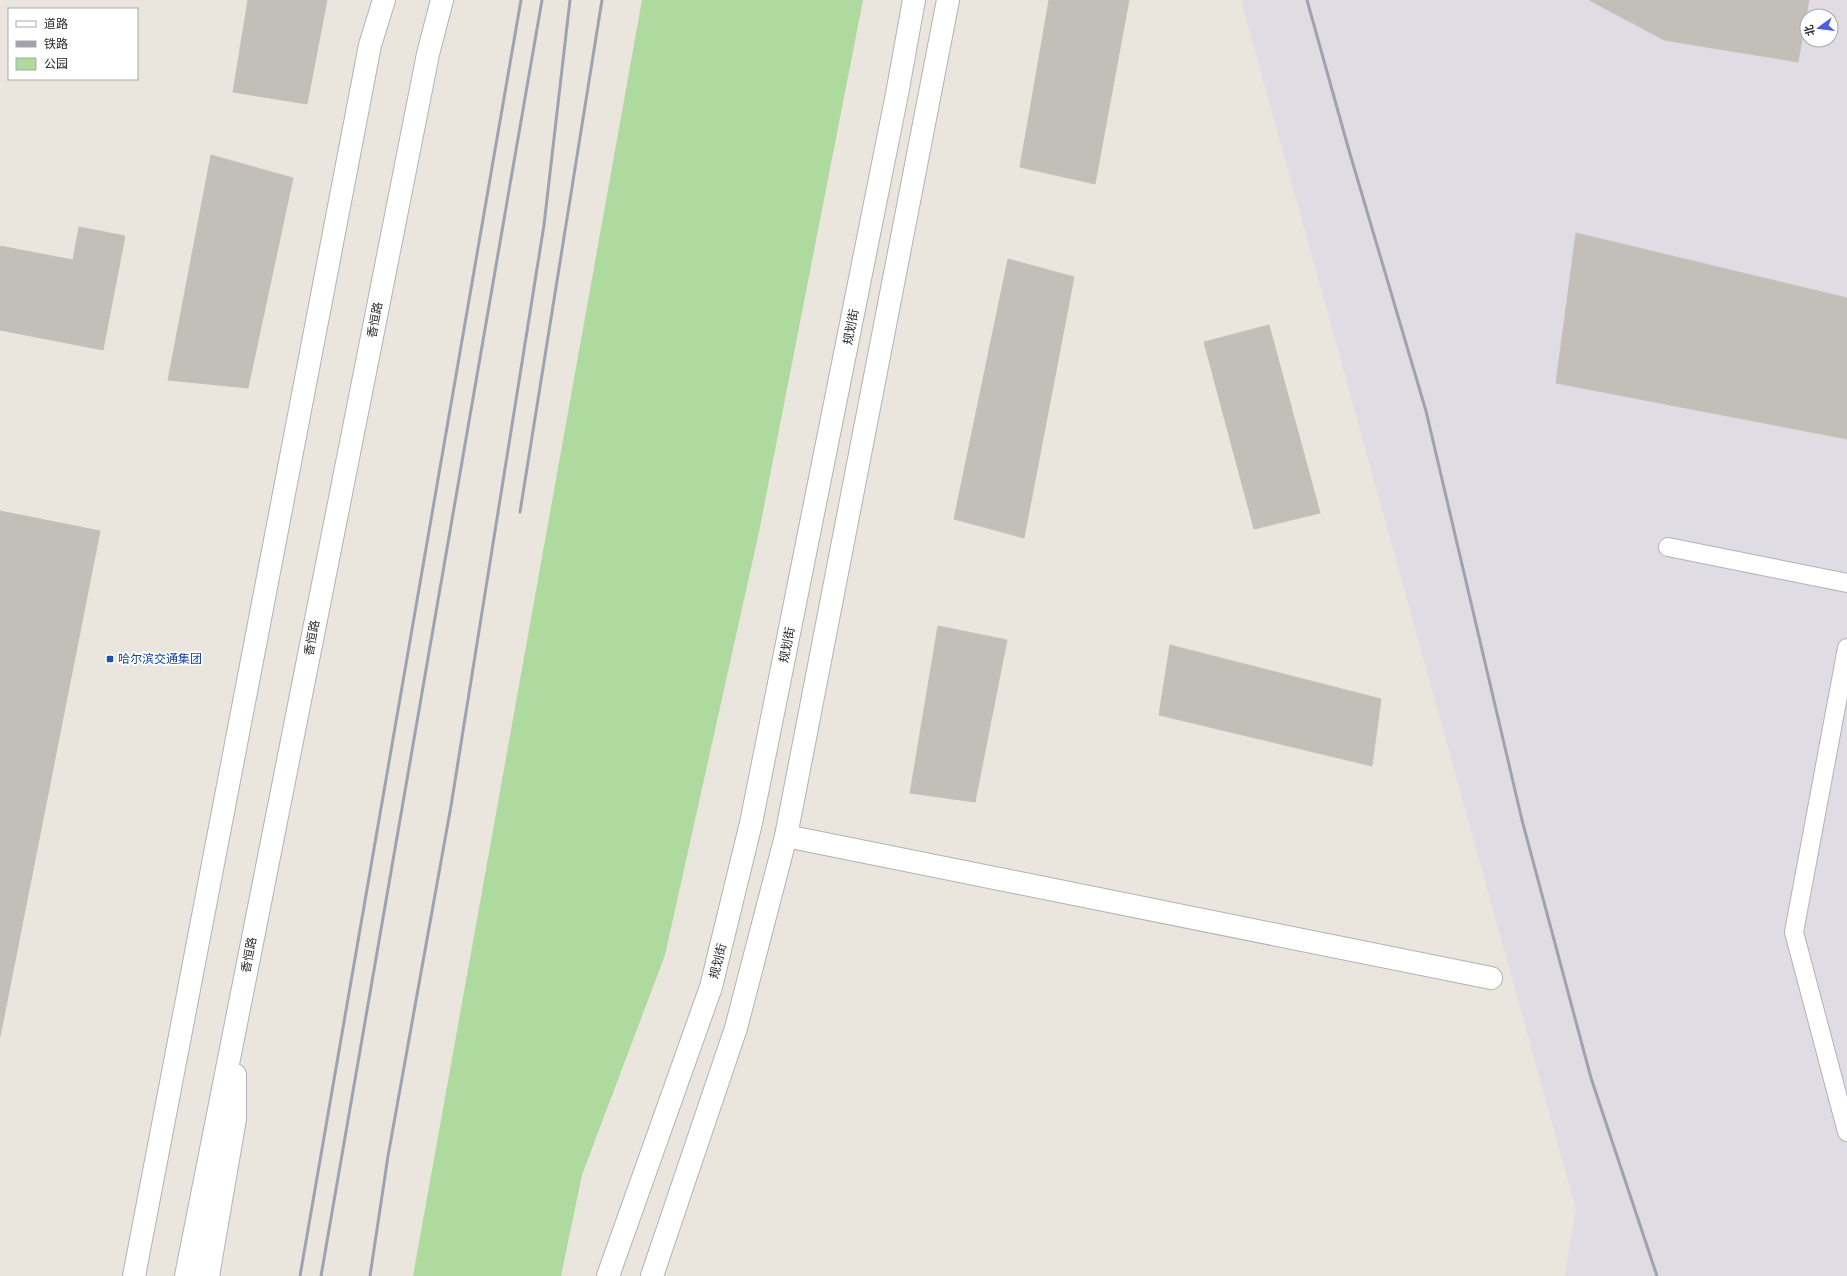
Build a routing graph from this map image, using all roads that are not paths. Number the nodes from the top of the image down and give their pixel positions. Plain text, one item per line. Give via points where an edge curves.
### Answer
1 (384, 0) edge
2 (442, 0) edge
3 (914, 0) edge
4 (948, 0) edge
5 (1668, 547) dead end
6 (1847, 583) edge
7 (1847, 648) edge
8 (786, 836) junction
9 (1490, 978) dead end
10 (236, 1022) junction
11 (1847, 1132) edge
12 (134, 1276) edge
13 (186, 1276) edge
14 (208, 1276) edge
15 (608, 1276) edge
16 (652, 1276) edge

1 - 12 main road via 370,45
2 - 10 main road, 香恒路 via 426,62
3 - 15 main road, 规划街 via 751,823 711,987
4 - 8 main road
5 - 6 lane
7 - 11 lane via 1794,932
8 - 9 main road
8 - 16 main road via 736,1028
10 - 13 main road, 香恒路
10 - 14 main road via 235,1119

